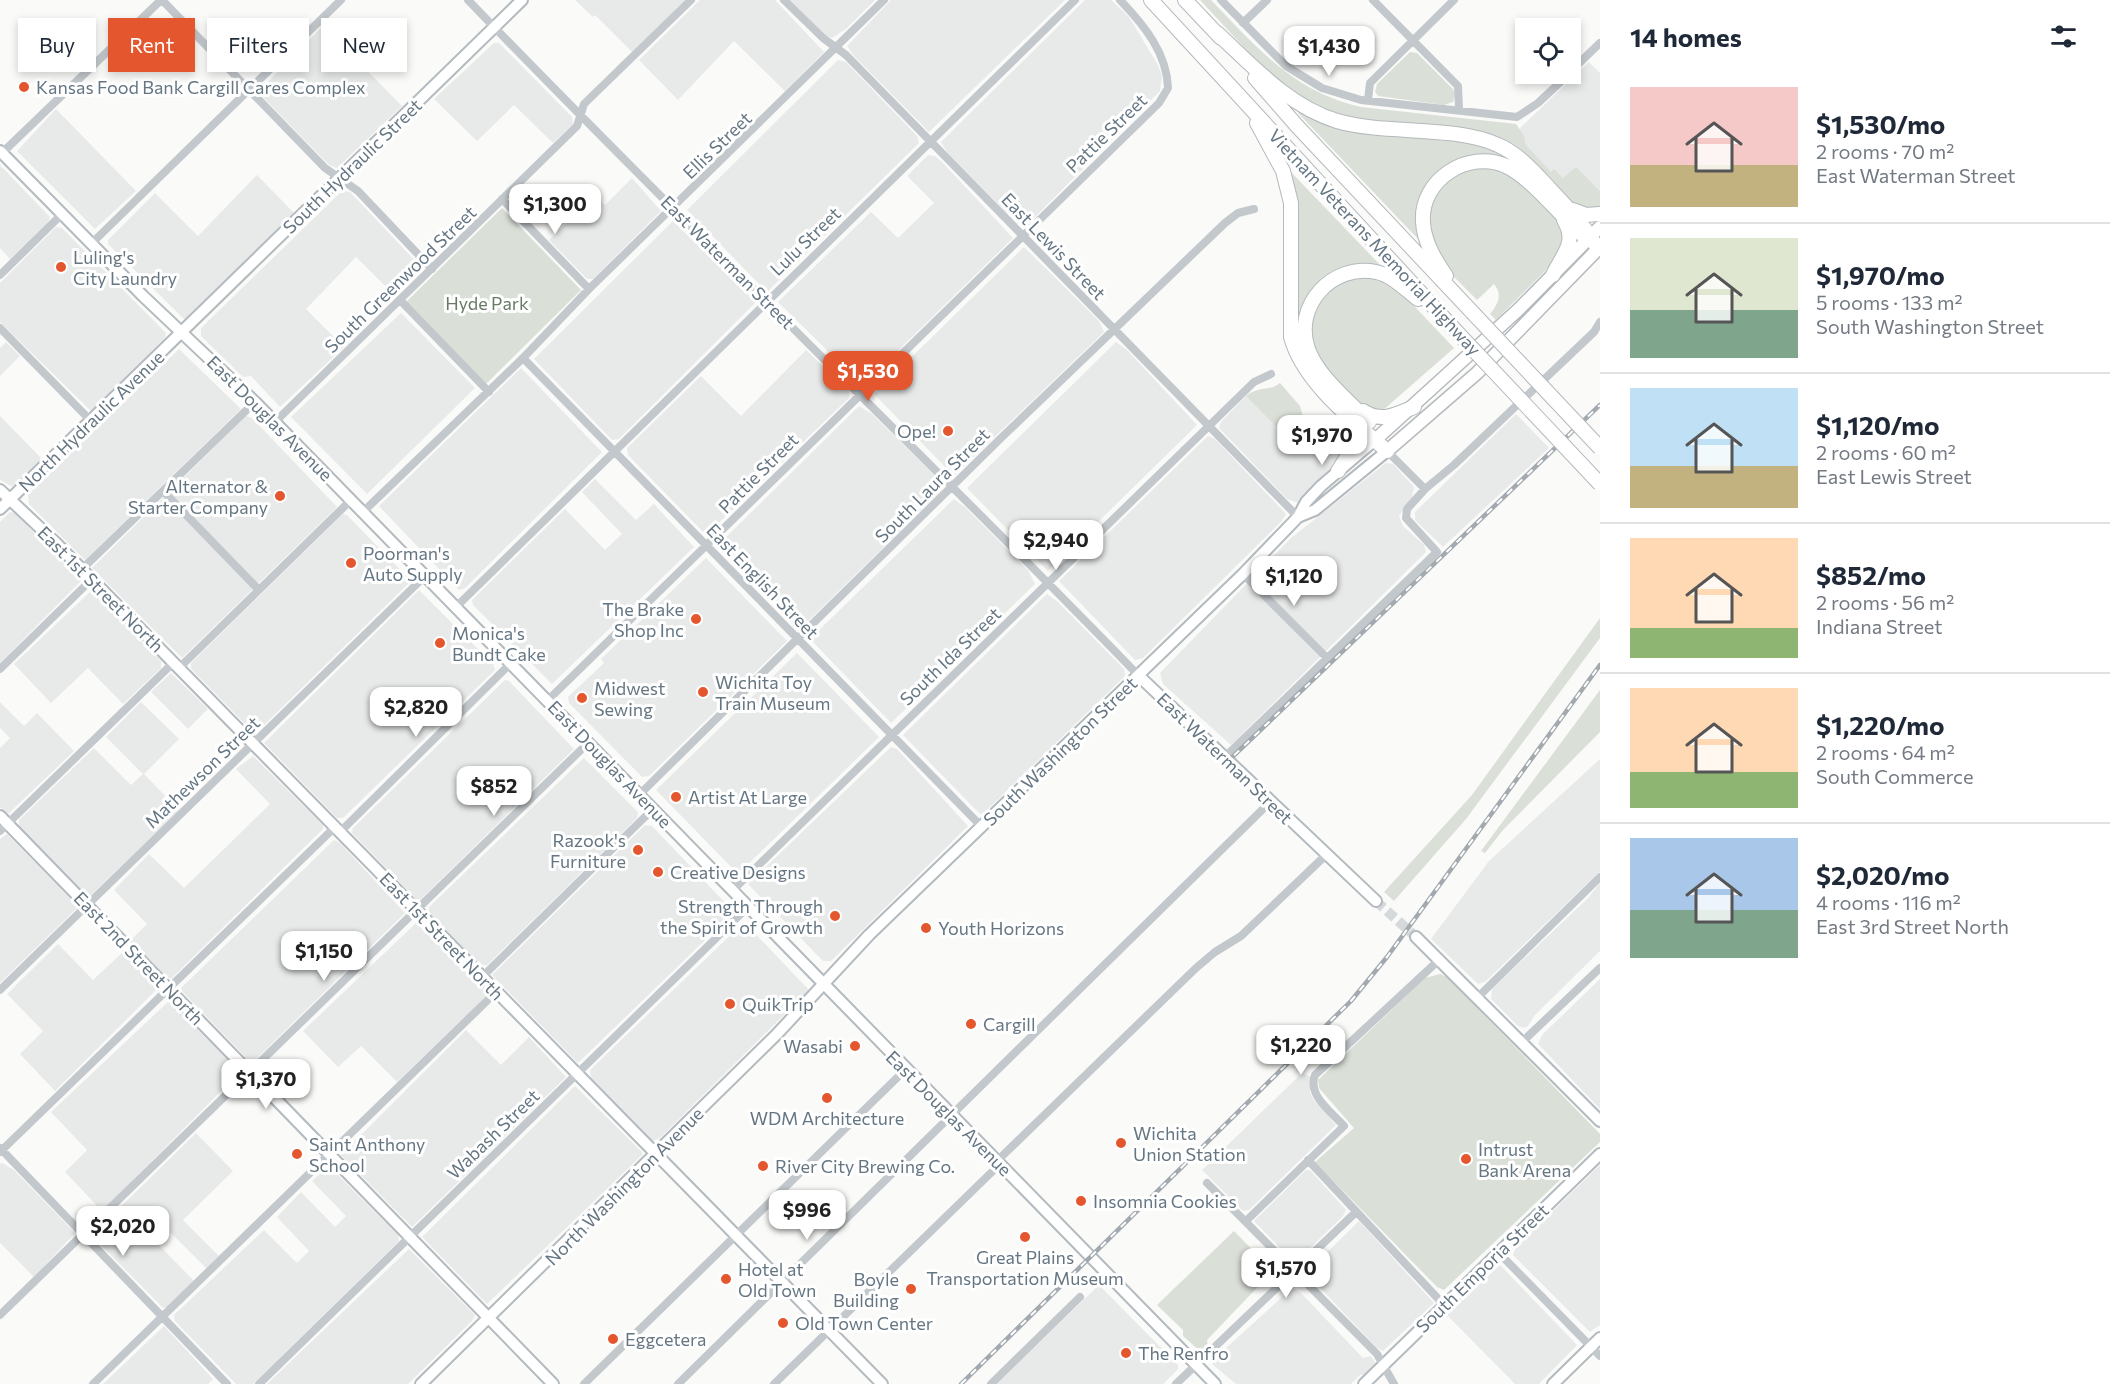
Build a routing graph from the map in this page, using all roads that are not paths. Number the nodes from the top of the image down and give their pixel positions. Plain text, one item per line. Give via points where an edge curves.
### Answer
1 (161, 0) edge
2 (340, 0) edge
3 (468, 0) edge
4 (522, 0) edge
5 (691, 0) edge
6 (784, 0) edge
7 (884, 0) edge
8 (1075, 0) edge
9 (1120, 0) edge
10 (1152, 0) edge
11 (1185, 0) edge
12 (1221, 0) edge
13 (1267, 0) edge
14 (1373, 0) edge
15 (1454, 0) edge
16 (1243, 23) junction
17 (494, 27) junction
18 (1216, 33) junction
19 (1413, 41) junction
20 (1600, 43) edge
21 (836, 48) junction
22 (1581, 62) edge
23 (1224, 78) junction
24 (1558, 84) edge
25 (250, 90) junction
26 (1368, 100) junction
27 (1459, 109) junction
28 (580, 116) junction
29 (930, 141) junction
30 (1, 152) edge
31 (339, 178) junction
32 (502, 200) junction
33 (673, 208) junction
34 (1254, 208) dead end
35 (1565, 212) junction
36 (62, 214) junction
37 (1600, 214) edge
38 (1022, 235) junction
39 (1596, 242) edge
40 (92, 243) junction
41 (432, 269) junction
42 (0, 275) edge
43 (1553, 275) junction
44 (590, 289) junction
45 (400, 300) junction
46 (766, 300) junction
47 (1472, 312) junction
48 (1600, 322) edge
49 (0, 328) edge
50 (1115, 329) junction
51 (1454, 329) junction
52 (182, 332) junction
53 (523, 358) junction
54 (1271, 374) dead end
55 (489, 392) junction
56 (860, 393) junction
57 (1327, 393) junction
58 (255, 402) junction
59 (1352, 404) junction
60 (1414, 407) junction
61 (91, 421) junction
62 (275, 422) junction
63 (1208, 426) junction
64 (1377, 439) junction
65 (1600, 448) edge
66 (614, 451) junction
67 (1387, 451) junction
68 (1338, 471) junction
69 (1600, 484) edge
70 (953, 486) junction
71 (1425, 489) junction
72 (0, 490) edge
73 (163, 491) junction
74 (10, 499) junction
75 (351, 500) junction
76 (0, 509) edge
77 (363, 512) junction
78 (1298, 518) junction
79 (707, 545) junction
80 (82, 569) junction
81 (1244, 574) junction
82 (425, 576) junction
83 (92, 579) junction
84 (1048, 581) junction
85 (259, 590) junction
86 (456, 607) junction
87 (799, 639) junction
88 (1327, 658) junction
89 (511, 663) junction
90 (176, 665) junction
91 (0, 669) edge
92 (1139, 676) junction
93 (548, 700) junction
94 (891, 734) junction
95 (589, 742) junction
96 (253, 743) junction
97 (1226, 756) junction
98 (640, 794) junction
99 (1271, 801) junction
100 (654, 808) junction
101 (3, 823) edge
102 (981, 826) junction
103 (338, 829) junction
104 (1326, 855) junction
105 (1600, 877) edge
106 (733, 890) junction
107 (1376, 900) tunnel mouth
108 (87, 905) junction
109 (749, 906) junction
110 (417, 911) junction
111 (1416, 937) tunnel mouth
112 (1440, 959) junction
113 (1600, 968) edge
114 (482, 977) junction
115 (825, 986) junction
116 (0, 990) edge
117 (170, 990) junction
118 (496, 992) junction
119 (1478, 997) junction
120 (1522, 1042) junction
121 (906, 1069) junction
122 (248, 1071) junction
123 (577, 1074) junction
124 (952, 1116) junction
125 (1600, 1121) edge
126 (1, 1150) edge
127 (329, 1153) junction
128 (656, 1154) junction
129 (1600, 1154) edge
130 (1308, 1160) junction
131 (998, 1162) junction
132 (1207, 1183) dead end
133 (1356, 1212) junction
134 (1246, 1221) junction
135 (83, 1233) junction
136 (410, 1235) junction
137 (736, 1236) junction
138 (1498, 1252) junction
139 (1296, 1272) junction
140 (782, 1283) junction
141 (1080, 1297) dead end
142 (1444, 1305) junction
143 (0, 1315) edge
144 (162, 1316) junction
145 (489, 1318) junction
146 (830, 1330) junction
147 (1600, 1338) edge
148 (1591, 1347) junction
149 (1600, 1356) edge
150 (1196, 1364) junction
151 (1383, 1366) junction
152 (93, 1384) edge
153 (227, 1384) edge
154 (259, 1384) edge
155 (421, 1384) edge
156 (553, 1384) edge
157 (584, 1384) edge
158 (678, 1384) edge
159 (774, 1384) edge
160 (882, 1384) edge
161 (991, 1384) edge
162 (1176, 1384) edge
163 (1215, 1384) edge
164 (1364, 1384) edge
165 (1394, 1384) edge
166 (1553, 1384) edge

1 - 25 street
1 - 30 street
2 - 25 street
3 - 17 street, East Waterman Street
4 - 17 street, South Hydraulic Street
5 - 28 street, South Greenwood Street via 584,104
6 - 21 street, East Lewis Street
7 - 21 street, Ellis Street
8 - 29 street, Lulu Street
9 - 38 street, Pattie Street via 1154,42 1168,73 1168,88 1159,103
10 - 23 highway, Vietnam Veterans Memorial Highway
11 - 18 highway, Vietnam Veterans Memorial Highway
12 - 16 street
13 - 16 street
14 - 19 street
15 - 19 street
16 - 26 street via 1286,66 1320,87
17 - 28 street, East Waterman Street
17 - 31 street, South Hydraulic Street
18 - 35 highway via 1285,95 1312,111 1338,121 1470,137 1498,145 1524,161
18 - 47 highway, Vietnam Veterans Memorial Highway via 1296,126
19 - 26 street via 1370,82
19 - 27 street via 1458,86
20 - 22 street
21 - 29 street, East Lewis Street
21 - 33 street, Ellis Street
23 - 51 highway, Vietnam Veterans Memorial Highway
23 - 57 highway via 1255,121 1283,171 1291,203 1293,236 1291,337 1296,357
24 - 27 street via 1517,117
25 - 31 street
25 - 40 street
26 - 27 street
28 - 32 street, South Greenwood Street via 577,126
28 - 33 street, East Waterman Street
29 - 38 street, East Lewis Street
29 - 46 street, Lulu Street
30 - 36 street, East Douglas Avenue
31 - 41 street via 358,191
31 - 52 street, South Hydraulic Street
32 - 41 street, South Greenwood Street
32 - 44 street
33 - 44 street, Ellis Street
33 - 46 street, East Waterman Street
34 - 50 street, South Laura Street via 1225,223
35 - 37 highway
35 - 39 highway
35 - 43 highway via 1570,242
35 - 47 highway via 1516,171 1494,162 1464,164 1450,170 1434,185 1424,206 1426,238 1436,261
36 - 40 street, East Douglas Avenue
36 - 42 street
38 - 50 street, East Lewis Street
38 - 56 street, Pattie Street
39 - 43 main road, South Washington Street
39 - 67 main road, South Washington Street via 1469,380
40 - 52 street, East Douglas Avenue
41 - 45 street, South Greenwood Street
43 - 60 main road, South Washington Street
44 - 53 street, Ellis Street
45 - 55 street
45 - 62 street, South Greenwood Street
46 - 56 street, East Waterman Street
46 - 66 street, Lulu Street
47 - 65 highway, Vietnam Veterans Memorial Highway, bridge
48 - 71 street via 1509,414
49 - 61 street
50 - 63 street, East Lewis Street
50 - 70 street, South Laura Street
51 - 59 highway via 1383,274 1349,272 1325,285 1307,312 1307,347 1321,371
51 - 69 highway, Vietnam Veterans Memorial Highway, bridge
52 - 58 street, East Douglas Avenue
52 - 61 street, North Hydraulic Avenue
53 - 55 street, Ellis Street
53 - 66 street, East English Street
54 - 63 street, South Ida Street via 1254,382
55 - 77 street, Ellis Street
56 - 70 street, East Waterman Street
56 - 79 street, Pattie Street
57 - 64 highway
57 - 68 highway via 1349,419 1354,432 1352,451
58 - 62 street, East Douglas Avenue
58 - 73 street
59 - 60 highway via 1378,418
59 - 64 highway
60 - 64 main road, South Washington Street
61 - 74 street, North Hydraulic Avenue
62 - 75 street, East Douglas Avenue
63 - 78 street, East Lewis Street
63 - 84 street, South Ida Street
64 - 67 highway
64 - 68 street, South Washington Street
66 - 79 street, East English Street
66 - 86 street, Lulu Street
67 - 71 street
67 - 78 street, South Washington Street via 1316,510
68 - 78 street, South Washington Street via 1306,502
70 - 84 street, East Waterman Street
70 - 87 street, South Laura Street
71 - 88 street via 1407,509 1406,518 1437,552
72 - 74 street, East 1st Street North
73 - 80 street
73 - 85 street
74 - 76 street, North Hydraulic Avenue
74 - 80 street, East 1st Street North
75 - 77 street, East Douglas Avenue
75 - 85 street
77 - 82 street, East Douglas Avenue
78 - 81 street, South Washington Street
79 - 87 street, East English Street
79 - 93 street, Pattie Street
80 - 83 street, East 1st Street North
81 - 88 street
81 - 92 street, South Washington Street
82 - 86 street, East Douglas Avenue
82 - 96 street, Mathewson Street
83 - 90 street, East 1st Street North
83 - 91 street
84 - 92 street, East Waterman Street
84 - 94 street, South Ida Street
85 - 90 street
86 - 89 street, East Douglas Avenue
87 - 94 street, East English Street
87 - 98 street, South Laura Street
88 - 97 street
89 - 93 street, East Douglas Avenue
89 - 103 street
90 - 96 street, East 1st Street North
90 - 101 street
92 - 97 street, East Waterman Street
92 - 102 street, South Washington Street
93 - 95 street, East Douglas Avenue
94 - 102 street, East English Street
94 - 106 street, South Ida Street
95 - 98 street, East Douglas Avenue
95 - 110 street
96 - 103 street, East 1st Street North
96 - 108 street, Mathewson Street
97 - 99 street, East Waterman Street
98 - 100 street, East Douglas Avenue
99 - 104 street, East Waterman Street
99 - 124 street
100 - 106 street, East Douglas Avenue
100 - 114 street
101 - 108 street, East 2nd Street North
102 - 115 street, South Washington Street via 869,935
103 - 110 street, East 1st Street North
103 - 117 street
104 - 107 street, East Waterman Street
104 - 131 street via 1241,936 1196,969
105 - 119 street
106 - 109 street, East Douglas Avenue
108 - 116 street, Mathewson Street
108 - 117 street, East 2nd Street North
109 - 115 street, East Douglas Avenue
109 - 123 street, Wabash Street
110 - 114 street, East 1st Street North
110 - 122 street
111 - 112 street
112 - 119 street
112 - 130 street via 1315,1075 1315,1093 1344,1125
113 - 120 street
114 - 118 street, East 1st Street North
115 - 121 street, East Douglas Avenue
115 - 128 street, North Washington Avenue
117 - 122 street, East 2nd Street North
117 - 126 street
118 - 123 street, East 1st Street North
118 - 127 street
119 - 120 street
120 - 125 street
121 - 124 street, East Douglas Avenue
121 - 137 street
122 - 127 street, East 2nd Street North
122 - 135 street
123 - 128 street, East 1st Street North
123 - 136 street, Wabash Street
124 - 131 street, East Douglas Avenue
124 - 140 street
126 - 135 street
127 - 136 street, East 2nd Street North
127 - 144 street
128 - 137 street, East 1st Street North
128 - 145 street, North Washington Avenue
129 - 138 street, South Emporia Street
130 - 133 street
130 - 134 street
131 - 146 street
131 - 150 street, East Douglas Avenue
132 - 134 street
133 - 139 street
133 - 142 street
134 - 139 street
135 - 143 street
135 - 144 street
136 - 145 street, East 2nd Street North
136 - 154 street, Wabash Street
137 - 140 street, East 1st Street North
137 - 157 street
138 - 142 street, South Emporia Street
138 - 148 street
139 - 150 street
139 - 151 street via 1377,1354
140 - 146 street, East 1st Street North
140 - 158 street
141 - 161 street
142 - 151 street, South Emporia Street
144 - 152 street
144 - 153 street
145 - 155 street, North Washington Avenue
145 - 156 street, East 2nd Street North
146 - 159 street
146 - 160 street, East 1st Street North
147 - 148 street
148 - 149 street
148 - 166 street
150 - 162 street
150 - 163 street, East Douglas Avenue
151 - 164 street, South Emporia Street
151 - 165 street

